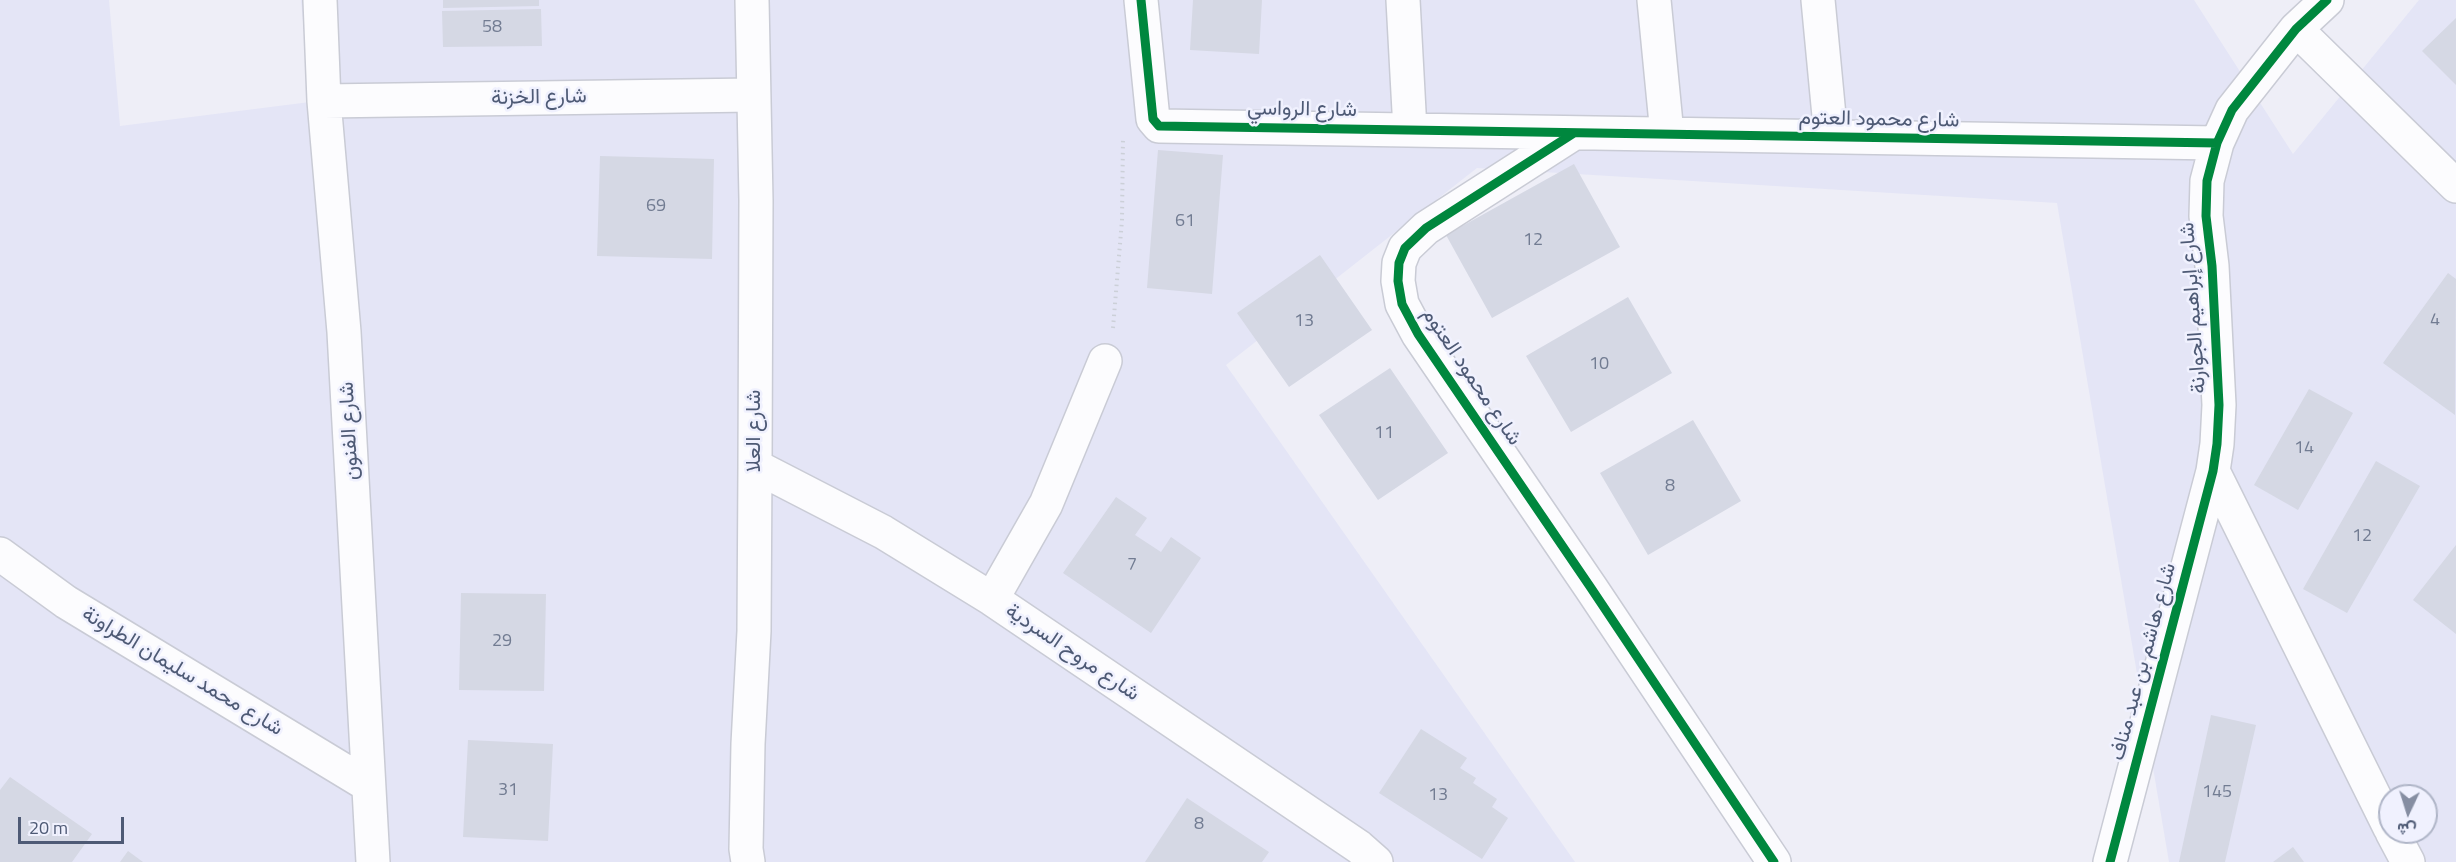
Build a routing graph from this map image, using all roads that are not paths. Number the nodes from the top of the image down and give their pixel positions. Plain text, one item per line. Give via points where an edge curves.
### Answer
1 (320, 0) edge
2 (752, 0) edge
3 (1141, 0) edge
4 (1404, 0) edge
5 (1654, 0) edge
6 (1818, 0) edge
7 (2327, 0) edge
8 (2296, 29) junction
9 (753, 95) junction
10 (324, 101) junction
11 (1410, 130) junction
12 (1574, 132) junction
13 (1667, 134) junction
14 (1831, 137) junction
15 (2217, 143) junction
16 (2456, 186) edge
17 (1105, 361) road end
18 (755, 466) junction
19 (2213, 471) junction
20 (0, 554) edge
21 (992, 599) junction
22 (368, 784) junction
23 (2378, 804) edge
24 (2398, 844) edge
25 (374, 862) edge
26 (748, 862) edge
27 (1376, 862) edge
28 (1774, 862) edge
29 (2110, 862) edge
30 (2408, 862) edge

1 - 10 street, شارع الفنون
2 - 9 street, شارع العلا
3 - 11 street, شارع الرواسي via 1153,119 1159,126
4 - 11 street
5 - 13 street
6 - 14 street
7 - 8 street, شارع إبراهيم الجوارنة
8 - 15 street, شارع إبراهيم الجوارنة via 2232,110
8 - 16 street
9 - 10 street, شارع الخزنة
9 - 18 street, شارع العلا
10 - 22 street, شارع الفنون via 344,332
11 - 12 street, شارع الرواسي
12 - 13 street, شارع محمود العتوم
12 - 28 street, شارع محمود العتوم via 1426,228 1406,248 1399,263 1402,304 1418,334
13 - 14 street, شارع محمود العتوم
14 - 15 street, شارع محمود العتوم
15 - 19 street, شارع إبراهيم الجوارنة via 2207,182 2206,216 2218,405
17 - 21 street via 1046,504
18 - 21 street, شارع مروح السردية via 883,532
18 - 26 street, شارع العلا
19 - 23 street
19 - 29 street, شارع هاشم بن عبد مناف
20 - 22 street, شارع محمد سليمان الطراونة via 66,602
21 - 27 street, شارع مروح السردية
22 - 25 street, شارع الفنون
24 - 30 street

